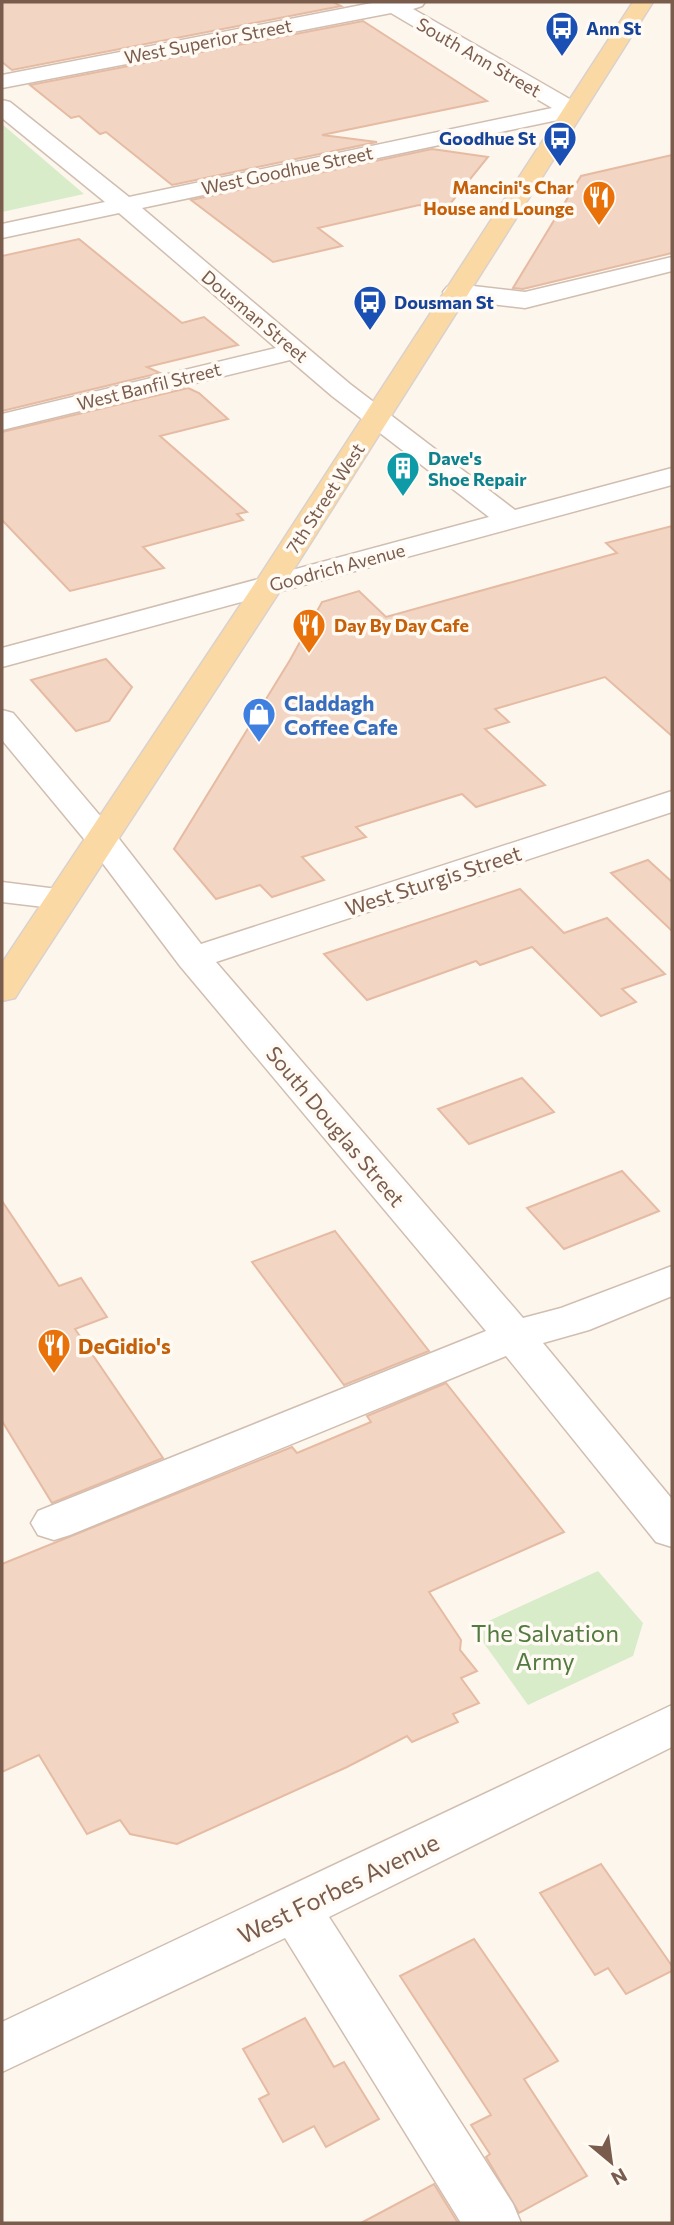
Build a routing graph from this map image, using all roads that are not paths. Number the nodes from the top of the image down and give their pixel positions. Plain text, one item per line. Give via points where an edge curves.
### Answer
1 (643, 2) edge
2 (399, 3) edge
3 (2, 81) edge
4 (2, 107) edge
5 (572, 110) junction
6 (124, 205) junction
7 (2, 231) edge
8 (672, 264) edge
9 (456, 292) junction
10 (296, 351) junction
11 (377, 417) junction
12 (2, 422) edge
13 (672, 476) edge
14 (512, 521) junction
15 (269, 585) junction
16 (2, 658) edge
17 (2, 720) edge
18 (672, 801) edge
19 (101, 838) junction
20 (2, 892) edge
21 (61, 898) junction
22 (193, 958) junction
23 (2, 990) edge
24 (672, 1280) edge
25 (514, 1336) junction
26 (54, 1523) dead end
27 (672, 1530) edge
28 (672, 1725) edge
29 (295, 1909) junction
30 (2, 2048) edge
31 (493, 2223) edge

1 - 5 main road, 7th Street West
2 - 3 street, West Superior Street
2 - 5 street, South Ann Street
4 - 6 street, Dousman Street
5 - 6 street, West Goodhue Street
5 - 9 main road, 7th Street West
6 - 7 street, West Goodhue Street
6 - 10 street, Dousman Street
8 - 9 street via 525,300
9 - 11 main road, 7th Street West
10 - 11 street, Dousman Street
10 - 12 street, West Banfil Street
11 - 14 street, Dousman Street
11 - 15 main road, 7th Street West
13 - 14 street, Goodrich Avenue
14 - 15 street, Goodrich Avenue
15 - 16 street, Goodrich Avenue
15 - 19 main road, 7th Street West
17 - 19 street, South Douglas Street
18 - 22 street, West Sturgis Street
19 - 21 main road, 7th Street West
19 - 22 street, South Douglas Street
20 - 21 street
21 - 23 main road, 7th Street West
22 - 25 street, South Douglas Street
24 - 25 street via 574,1319
25 - 26 street
25 - 27 street, South Douglas Street
28 - 29 street, West Forbes Avenue
29 - 30 street, West Forbes Avenue
29 - 31 street

